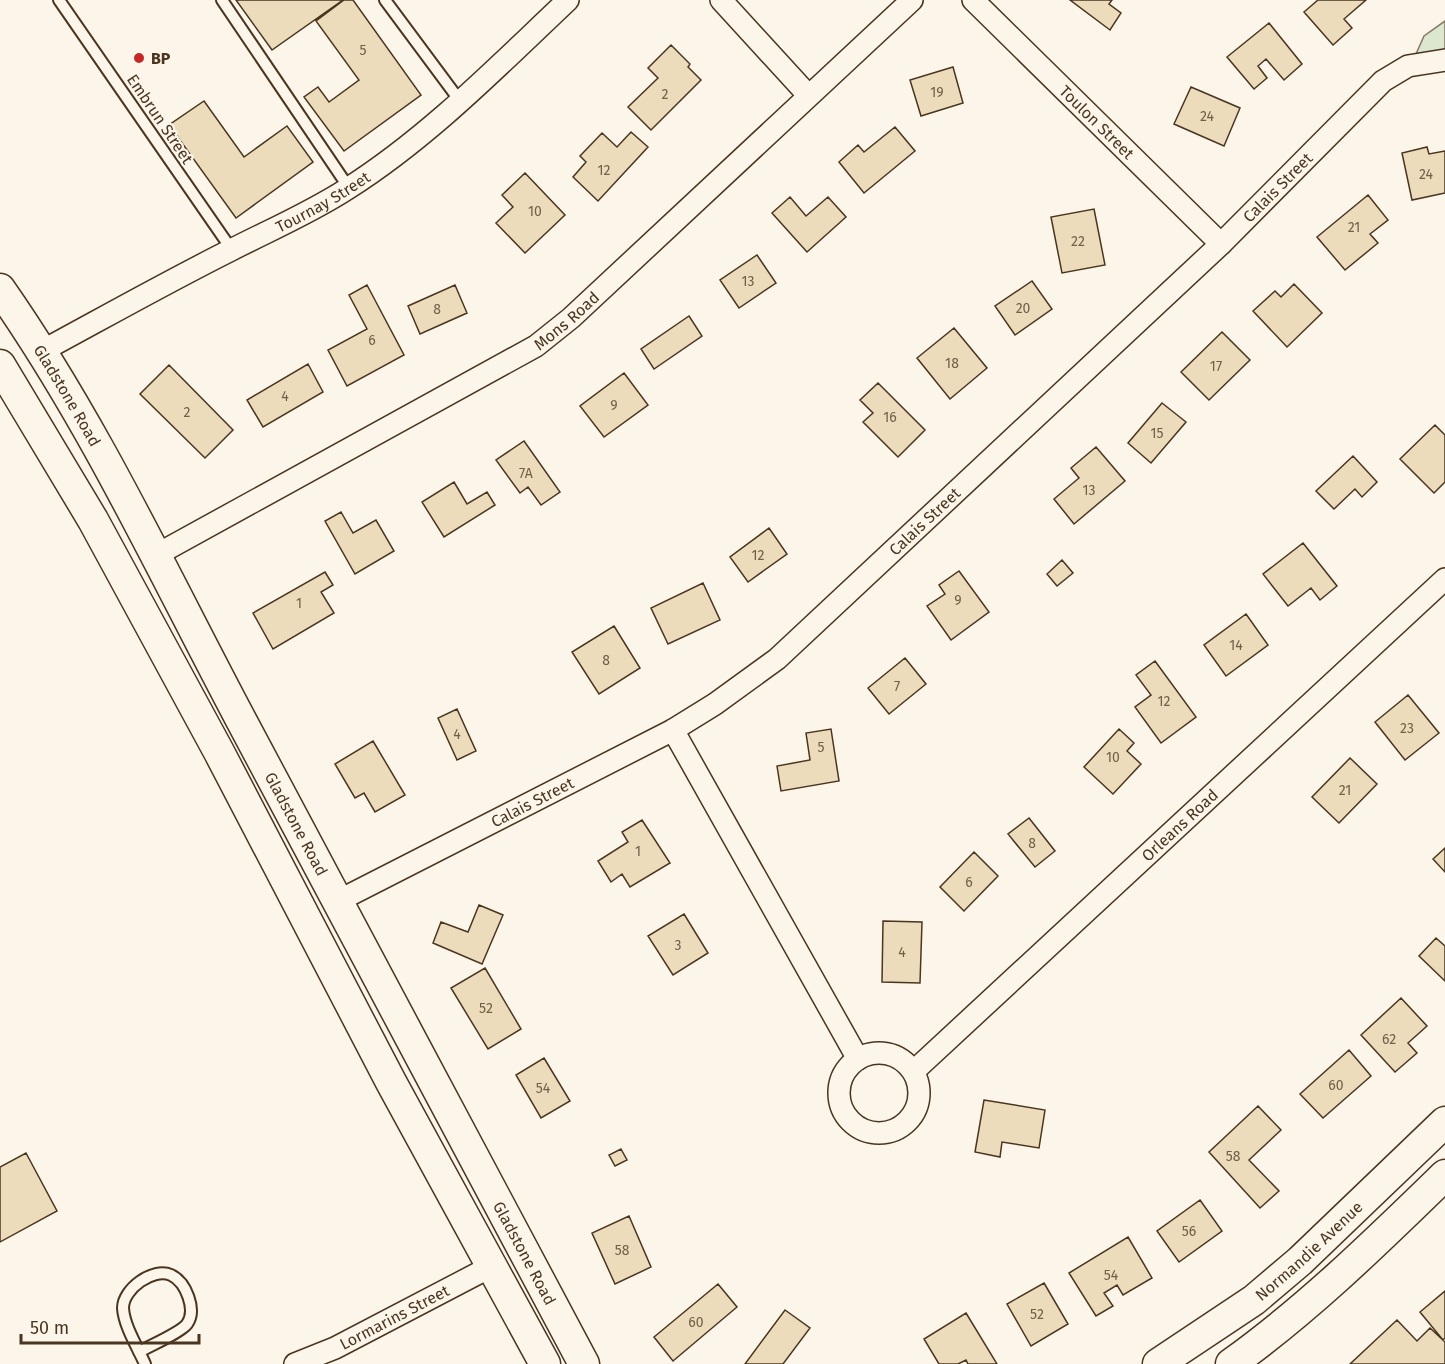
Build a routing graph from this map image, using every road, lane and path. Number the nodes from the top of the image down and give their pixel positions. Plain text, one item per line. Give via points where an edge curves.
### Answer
1 (222, 0) edge
2 (385, 0) edge
3 (568, 0) edge
4 (721, 0) edge
5 (912, 0) edge
6 (973, 0) edge
7 (64, 2) edge
8 (1443, 57) edge
9 (808, 94) junction
10 (460, 101) junction
11 (349, 188) junction
12 (1221, 244) junction
13 (232, 250) junction
14 (6, 308) edge
15 (42, 351) junction
16 (0, 365) edge
17 (59, 379) junction
18 (21, 400) junction
19 (142, 524) junction
20 (106, 544) junction
21 (158, 554) junction
22 (1445, 579) edge
23 (171, 581) junction
24 (137, 602) junction
25 (673, 730) junction
26 (323, 872) junction
27 (291, 890) junction
28 (338, 901) junction
29 (353, 929) junction
30 (320, 946) junction
31 (858, 1059) junction
32 (914, 1071) junction
33 (1445, 1122) edge
34 (1445, 1175) edge
35 (508, 1223) junction
36 (476, 1238) junction
37 (536, 1274) junction
38 (498, 1278) junction
39 (139, 1352) junction
40 (145, 1364) edge
41 (295, 1364) edge
42 (545, 1364) edge
43 (584, 1364) edge
44 (1158, 1364) edge
45 (1231, 1364) edge

1 - 11 lane
2 - 10 lane
3 - 10 street, Tournay Street
4 - 9 street
5 - 9 street, Mons Road
6 - 12 street, Toulon Street
7 - 13 lane, Embrun Street
8 - 12 street, Calais Street via 1408,66 1383,81
9 - 21 street, Mons Road via 571,318 536,346
10 - 11 street, Tournay Street via 405,148
11 - 13 street, Tournay Street via 301,217
12 - 25 street, Calais Street via 777,659
13 - 15 street, Tournay Street
14 - 15 street, Gladstone Road
15 - 17 street, Gladstone Road
16 - 18 street
17 - 18 street
17 - 19 street, Gladstone Road
18 - 20 street
19 - 20 street
19 - 21 street, Gladstone Road
20 - 24 street
21 - 23 street, Gladstone Road
22 - 32 street, Orleans Road
23 - 24 street
23 - 26 street, Gladstone Road
24 - 27 street
25 - 28 street, Calais Street
25 - 31 street
26 - 27 street
26 - 28 street, Gladstone Road
27 - 30 street
28 - 29 street, Gladstone Road
29 - 30 street via 338,943
29 - 35 street, Gladstone Road
30 - 36 street
31 - 32 street via 869,1054 888,1054
31 - 32 street via 842,1077 840,1100 850,1121 871,1132 894,1131 913,1116 920,1094
33 - 44 street, Normandie Avenue via 1300,1262 1254,1300
34 - 45 street via 1340,1276
35 - 36 street
35 - 37 street, Gladstone Road
36 - 38 street
37 - 38 street via 518,1288
37 - 43 street, Gladstone Road
38 - 41 street, Lormarins Street
38 - 42 street
39 - 39 lane via 124,1315 125,1298 146,1279 172,1275 184,1288 191,1306 190,1318 186,1326
39 - 40 lane

